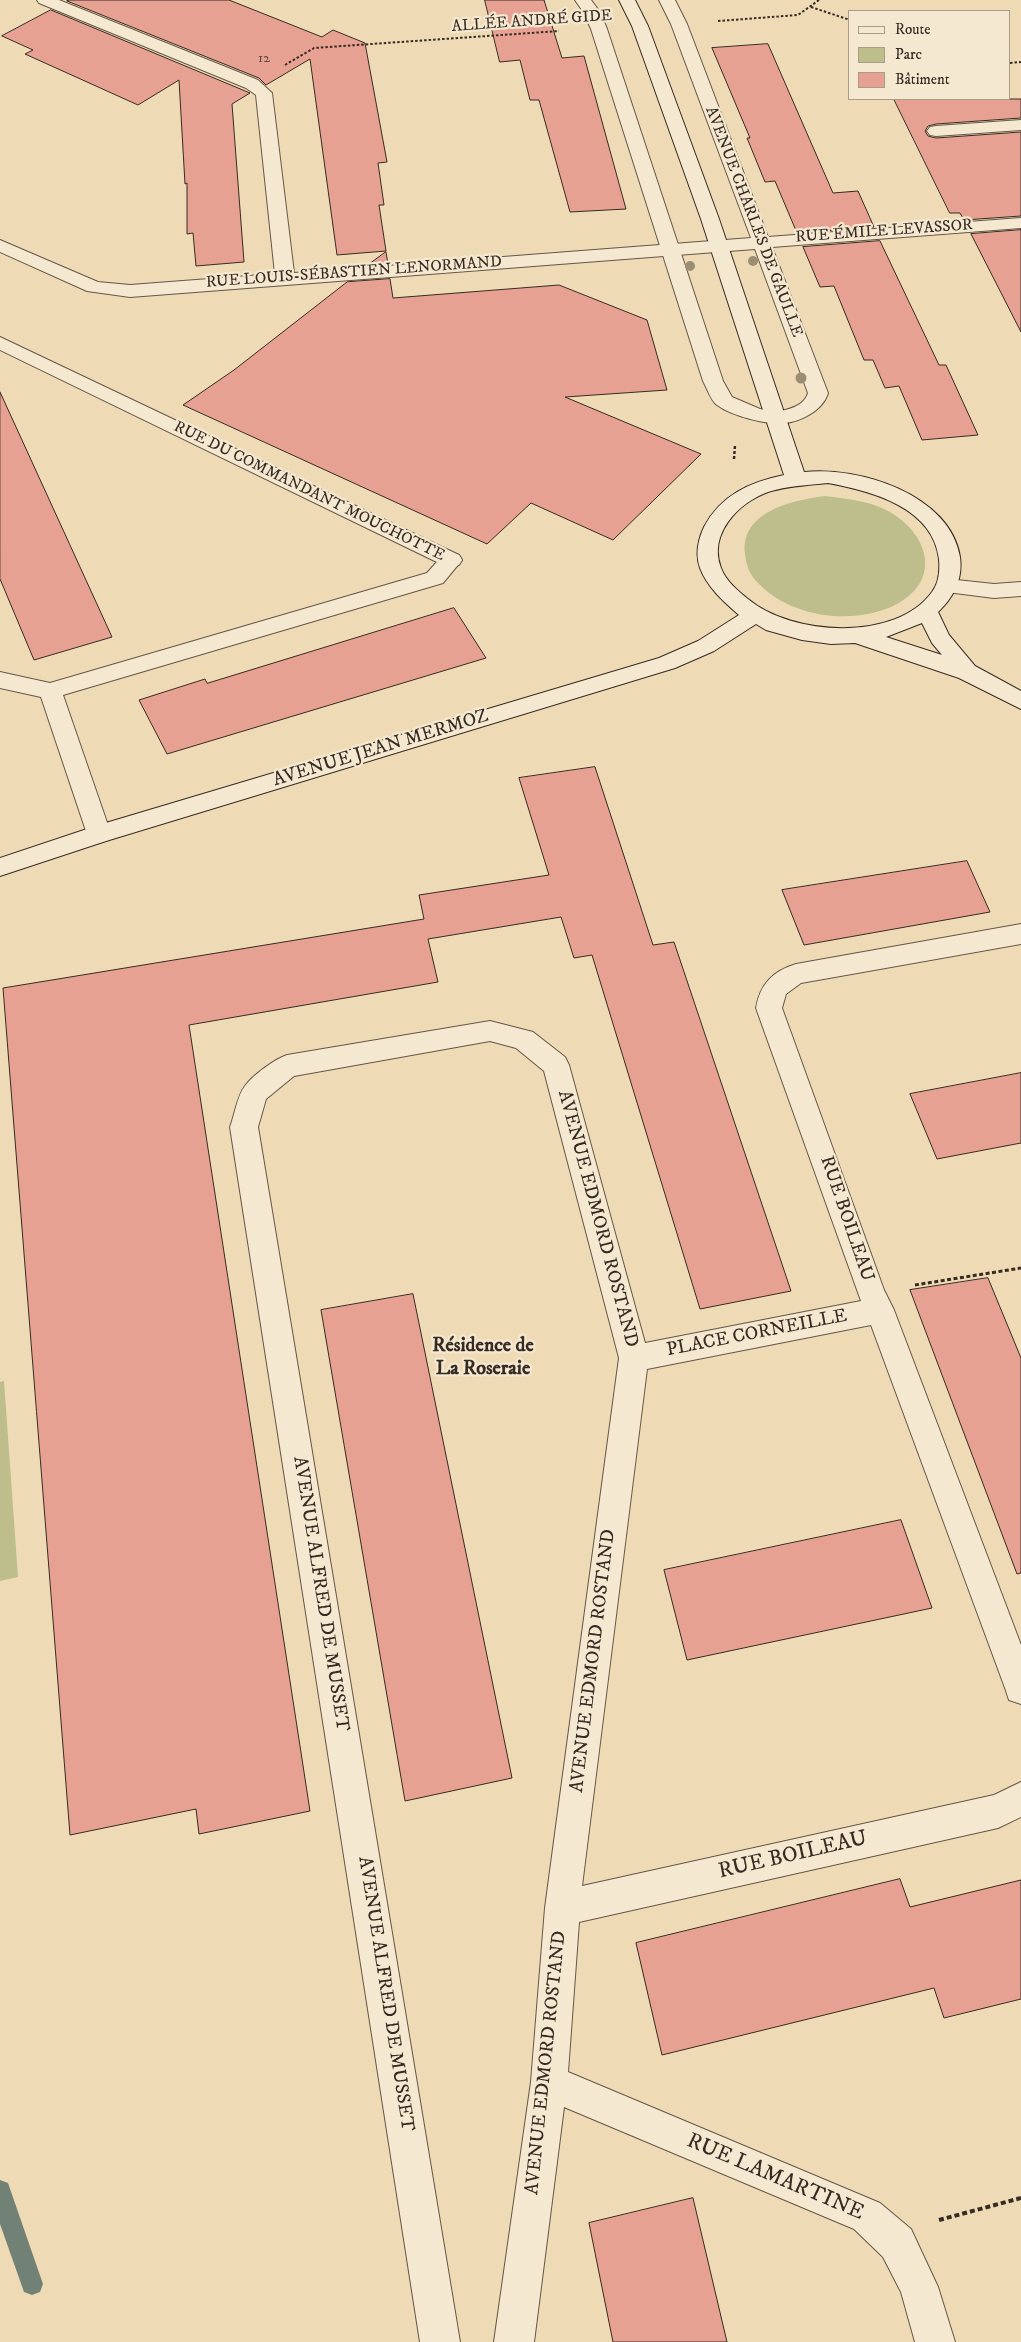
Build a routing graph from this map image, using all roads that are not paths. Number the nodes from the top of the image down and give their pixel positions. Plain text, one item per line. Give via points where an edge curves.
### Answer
1 (44, 0) edge
2 (583, 0) edge
3 (627, 0) edge
4 (667, 0) edge
5 (1021, 125) edge
6 (936, 131) dead end
7 (1021, 223) edge
8 (760, 241) junction
9 (718, 244) junction
10 (0, 245) edge
11 (671, 249) junction
12 (285, 278) junction
13 (0, 343) edge
14 (776, 418) junction
15 (796, 478) junction
16 (947, 586) junction
17 (1021, 589) edge
18 (927, 611) junction
19 (754, 615) junction
20 (859, 636) junction
21 (967, 672) junction
22 (0, 680) edge
23 (50, 691) junction
24 (1021, 701) edge
25 (99, 834) junction
26 (0, 867) edge
27 (1021, 934) edge
28 (490, 1031) joint
29 (876, 1301) junction
30 (634, 1358) junction
31 (1021, 1688) edge
32 (1021, 1799) edge
33 (562, 1908) junction
34 (549, 2082) junction
35 (440, 2342) edge
36 (514, 2342) edge
37 (935, 2342) edge

1 - 12 street via 252,84 264,93
2 - 11 street via 599,29
3 - 9 street, AVENUE CHARLES DE GAULLE via 640,26
4 - 8 street, AVENUE CHARLES DE GAULLE via 679,24
5 - 6 street
7 - 8 street, RUE ÉMILE LEVASSOR
8 - 9 street, RUE ÉMILE LEVASSOR
8 - 14 street, AVENUE CHARLES DE GAULLE via 818,394 817,402 810,409
9 - 11 street, RUE LOUIS-SÉBASTIEN LENORMAND
9 - 14 street, AVENUE CHARLES DE GAULLE
10 - 12 street, RUE LOUIS-SÉBASTIEN LENORMAND via 94,287 111,290
11 - 12 street, RUE LOUIS-SÉBASTIEN LENORMAND
11 - 14 street via 713,381 724,401 755,414
13 - 23 street, RUE DU COMMANDANT MOUCHOTTE via 451,560 435,578
14 - 15 street, AVENUE CHARLES DE GAULLE
15 - 16 street via 859,482 889,492 915,506 934,524 947,544 951,565
15 - 19 street via 763,486 734,501 716,521 708,545 712,570 728,594
16 - 17 street via 994,591
16 - 18 street
18 - 20 street via 897,628
18 - 21 street via 940,638
19 - 20 street via 786,629 822,636
19 - 25 street, AVENUE JEAN MERMOZ via 706,646 667,663
20 - 21 street
21 - 24 street
22 - 23 street, RUE DU COMMANDANT MOUCHOTTE
23 - 25 street
25 - 26 street, AVENUE JEAN MERMOZ
27 - 29 street, RUE BOILEAU via 796,974 780,982 770,995 769,1008
28 - 30 street, AVENUE EDMORD ROSTAND via 524,1039 556,1065
28 - 35 street, AVENUE ALFRED DE MUSSET via 287,1066 255,1092 244,1127
29 - 30 street, PLACE CORNEILLE
29 - 31 street, RUE BOILEAU
30 - 33 street, AVENUE EDMORD ROSTAND
32 - 33 street, RUE BOILEAU via 998,1811
33 - 34 street, AVENUE EDMORD ROSTAND
34 - 36 street, AVENUE EDMORD ROSTAND
34 - 37 street, RUE LAMARTINE via 868,2216 897,2243 919,2287

